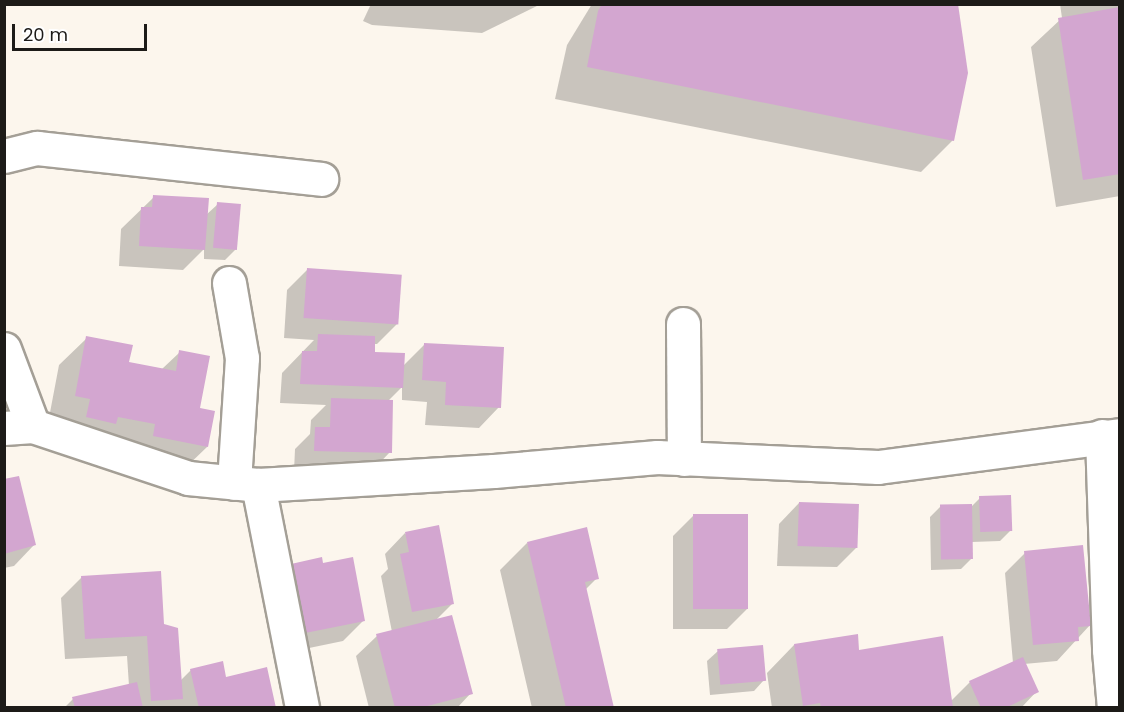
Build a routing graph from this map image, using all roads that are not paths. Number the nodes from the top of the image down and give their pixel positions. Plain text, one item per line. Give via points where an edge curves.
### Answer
1 (4, 156) edge
2 (321, 179) dead end
3 (229, 283) dead end
4 (683, 324) dead end
5 (4, 349) edge
6 (19, 427) edge
7 (1111, 436) edge
8 (684, 459) junction
9 (246, 484) junction
10 (302, 708) edge
11 (1114, 708) edge

1 - 2 street via 37,148
3 - 9 street via 242,358
4 - 8 street
5 - 6 street
6 - 9 street via 188,478
7 - 8 street via 878,468
7 - 11 street via 1109,650
8 - 9 street via 657,457 494,471
9 - 10 street

